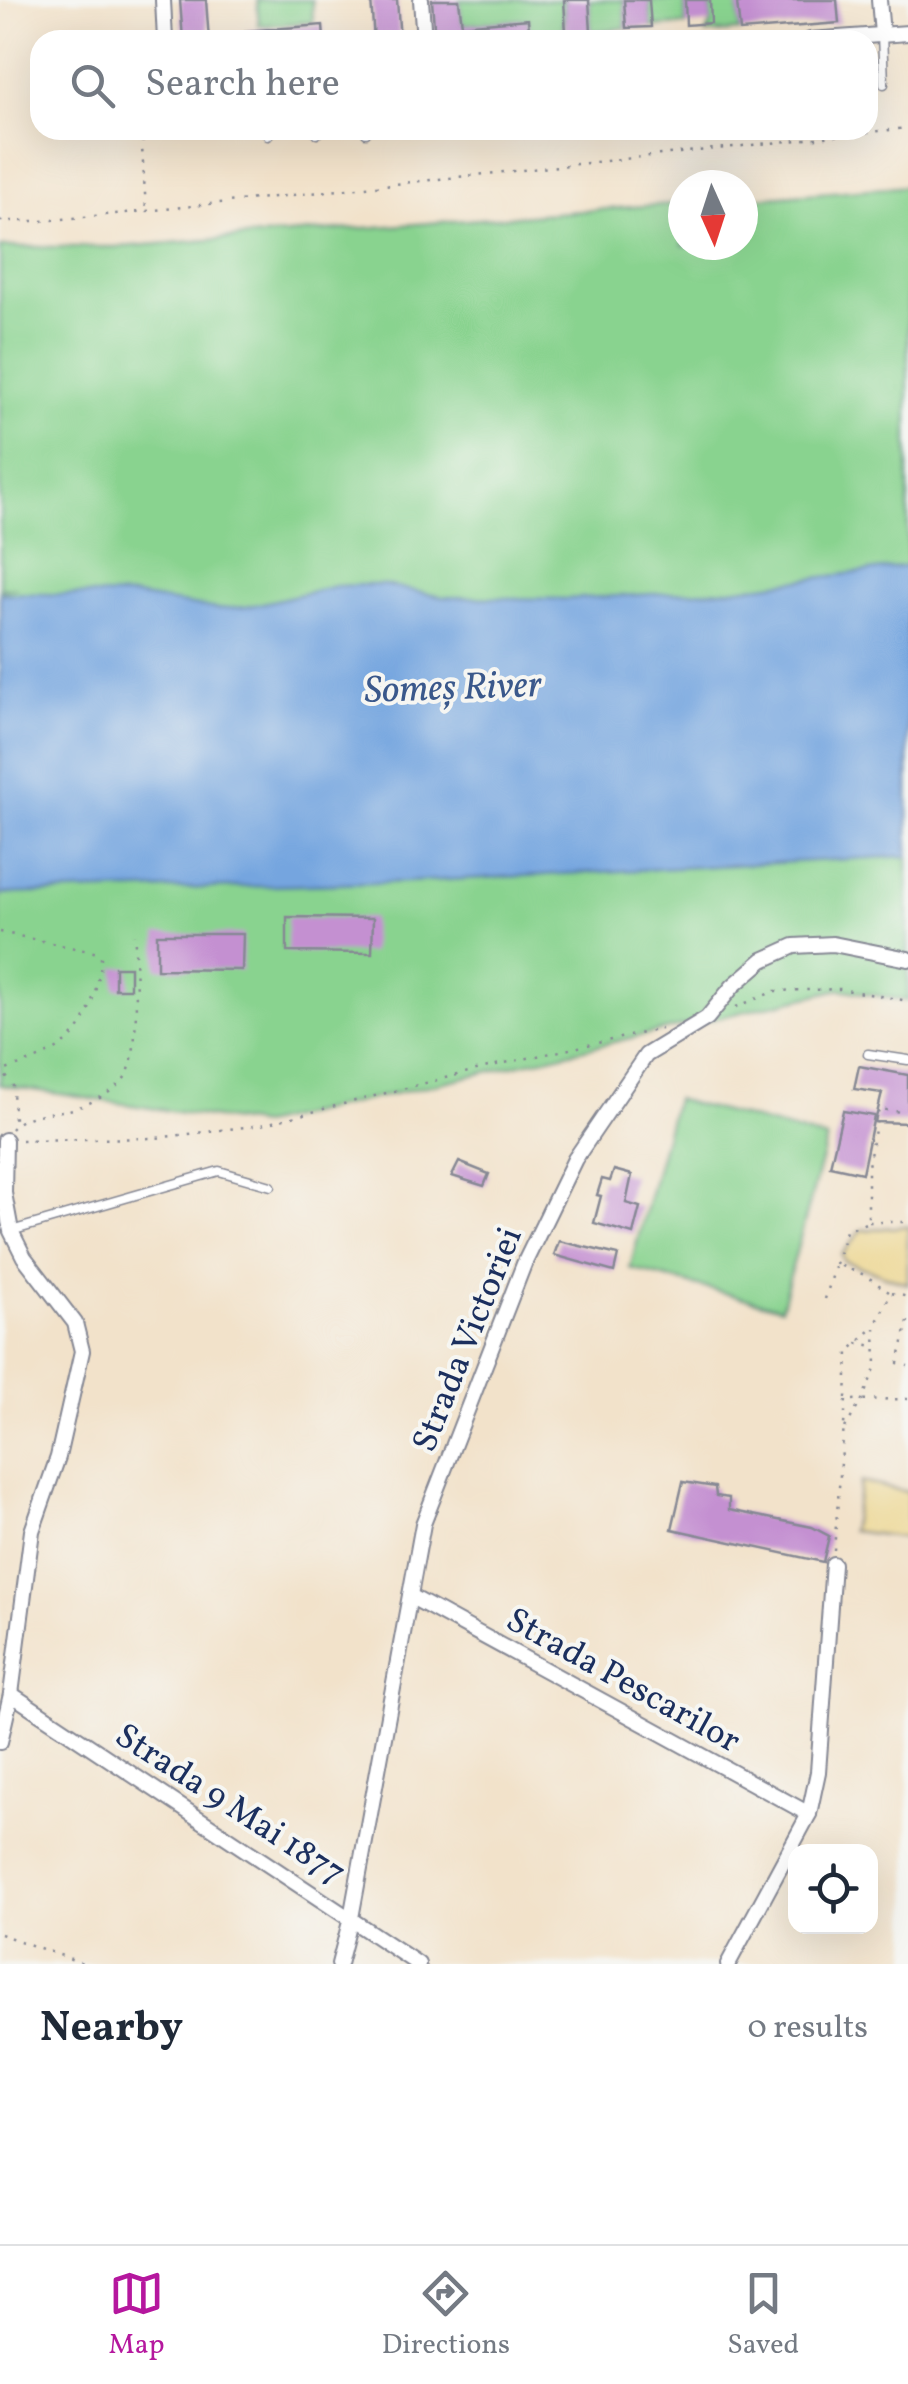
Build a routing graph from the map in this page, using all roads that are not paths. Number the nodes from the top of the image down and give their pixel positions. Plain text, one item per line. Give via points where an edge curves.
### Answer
1 (163, 0) edge
2 (421, 0) edge
3 (879, 0) edge
4 (164, 30) edge
5 (423, 30) edge
6 (908, 33) edge
7 (878, 34) edge
8 (882, 34) junction
9 (884, 84) dead end
10 (908, 959) edge
11 (868, 1054) dead end
12 (908, 1060) edge
13 (5, 1140) road end
14 (271, 1186) dead end
15 (11, 1231) junction
16 (833, 1564) road end
17 (410, 1596) junction
18 (8, 1685) edge
19 (0, 1742) edge
20 (809, 1814) junction
21 (351, 1918) junction
22 (339, 1964) edge
23 (418, 1964) edge
24 (728, 1964) edge

1 - 4 street
2 - 5 street
3 - 8 street
6 - 8 street
7 - 8 street
8 - 9 lane
10 - 17 street, Strada Victoriei via 833,944 794,946 763,960 708,1018 646,1055 575,1159 524,1264 423,1524
11 - 12 lane
13 - 15 street
14 - 15 lane via 219,1171
15 - 18 street via 75,1323 82,1351 32,1531
16 - 20 street
17 - 20 street, Strada Pescarilor
17 - 21 street, Strada Victoriei
18 - 19 street
18 - 21 street, Strada 9 Mai 1877
20 - 24 street
21 - 22 street, Strada Victoriei
21 - 23 street, Strada 9 Mai 1877

